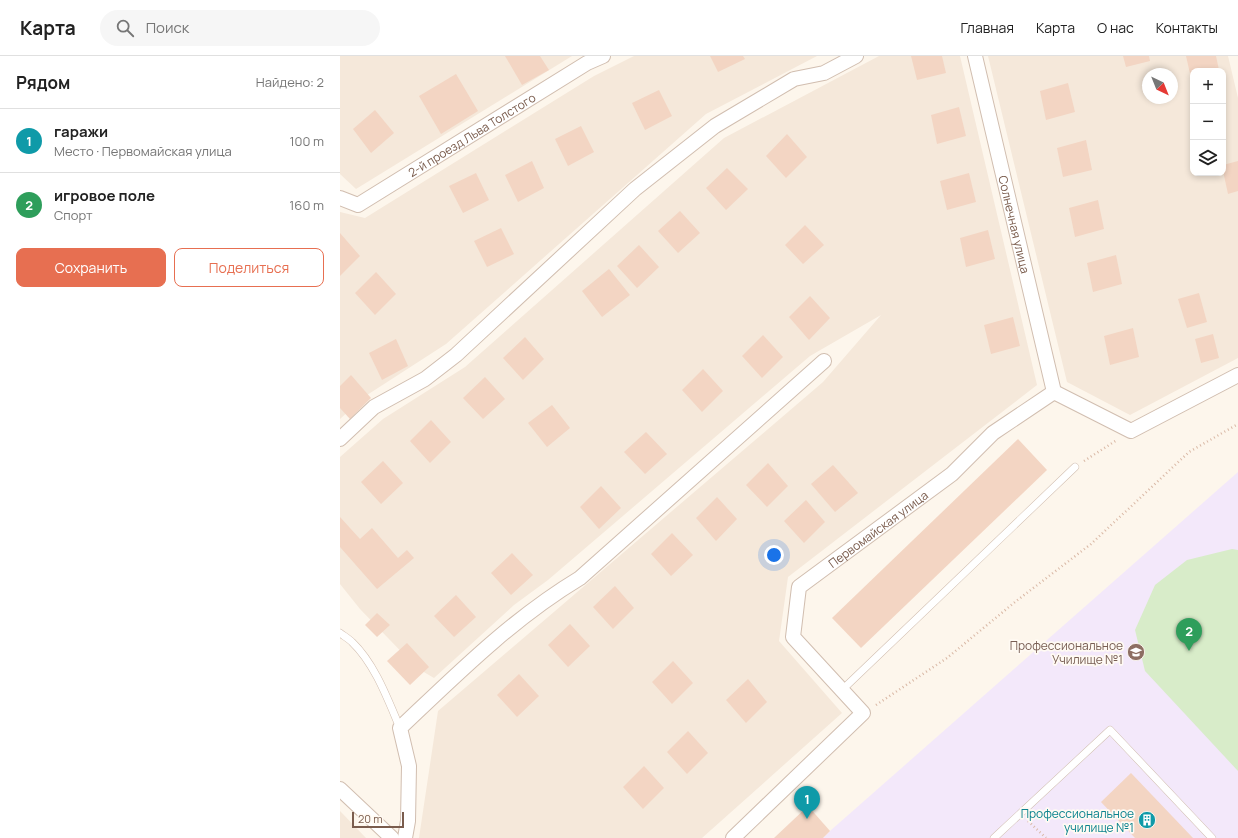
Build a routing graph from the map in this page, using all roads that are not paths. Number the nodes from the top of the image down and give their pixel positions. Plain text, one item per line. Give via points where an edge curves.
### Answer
1 (602, 56) edge
2 (856, 56) edge
3 (975, 56) edge
4 (340, 198) edge
5 (824, 362) dead end
6 (1238, 375) edge
7 (1054, 392) junction
8 (340, 439) edge
9 (1075, 467) road end
10 (340, 633) edge
11 (842, 690) junction
12 (400, 728) junction
13 (340, 789) edge
14 (392, 838) edge
15 (405, 838) edge
16 (733, 838) edge
17 (994, 838) edge
18 (1212, 838) edge

1 - 4 street, 2-й проезд Льва Толстого via 358,205
2 - 8 street via 824,73 794,78 715,126 635,189 456,355 425,379 374,407
3 - 7 street, Солнечная улица
5 - 12 street via 580,578 533,609 467,664
6 - 7 street via 1131,431
7 - 11 street, Первомайская улица via 993,433 952,474 799,587 793,637
9 - 11 lane
10 - 12 lane via 352,642 367,660
11 - 16 street, Первомайская улица via 863,713
12 - 15 street via 409,766 408,821
13 - 14 street
17 - 18 lane via 1110,730

